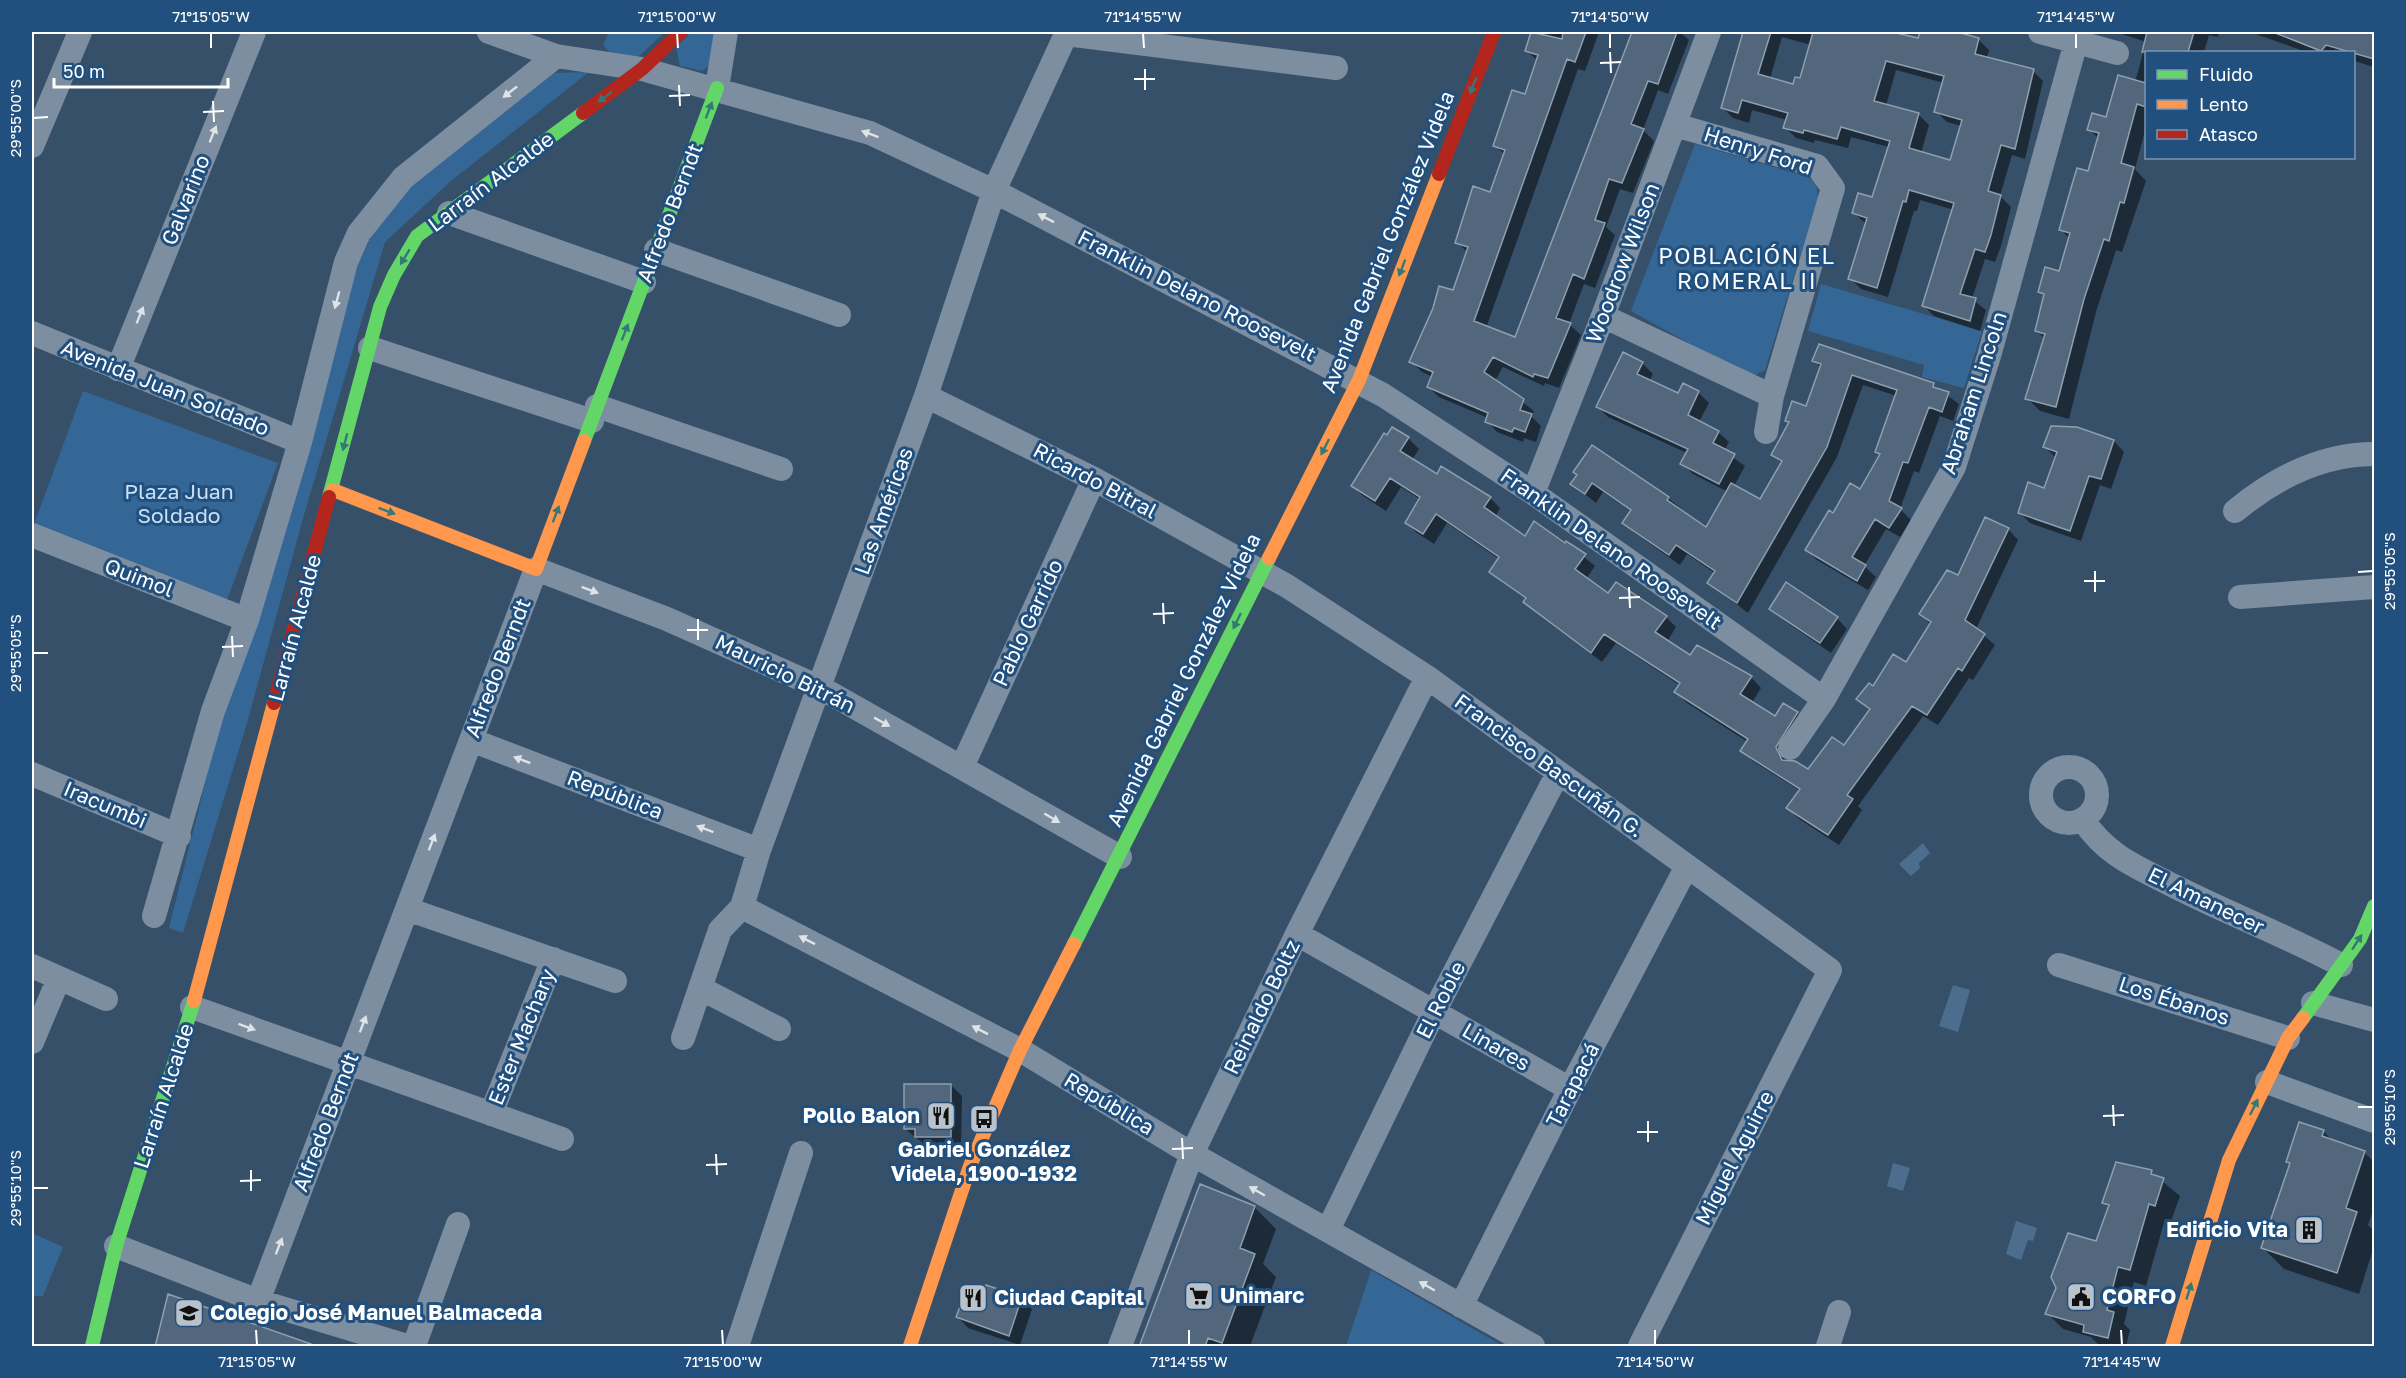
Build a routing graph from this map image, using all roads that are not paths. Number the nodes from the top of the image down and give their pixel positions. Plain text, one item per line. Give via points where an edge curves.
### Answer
1 (80, 32) edge
2 (254, 32) edge
3 (489, 32) edge
4 (681, 32) edge
5 (726, 32) edge
6 (1494, 32) edge
7 (1709, 32) edge
8 (2040, 32) edge
9 (1067, 33) edge
10 (1162, 38) edge
11 (2076, 42) junction
12 (2117, 53) dead end
13 (556, 56) junction
14 (1336, 68) dead end
15 (642, 69) junction
16 (717, 88) junction
17 (1675, 125) junction
18 (32, 146) edge
19 (994, 191) junction
20 (449, 213) junction
21 (656, 250) junction
22 (644, 282) junction
23 (839, 315) dead end
24 (1604, 316) junction
25 (32, 333) edge
26 (370, 348) junction
27 (118, 369) junction
28 (1359, 380) junction
29 (926, 396) junction
30 (1772, 396) junction
31 (594, 413) junction
32 (1766, 432) dead end
33 (300, 442) junction
34 (2374, 454) edge
35 (781, 469) dead end
36 (1095, 479) junction
37 (333, 490) junction
38 (1533, 493) junction
39 (2235, 511) dead end
40 (32, 535) edge
41 (536, 569) junction
42 (1261, 572) junction
43 (2374, 587) edge
44 (2240, 597) dead end
45 (247, 620) junction
46 (1427, 677) junction
47 (821, 688) junction
48 (1824, 699) junction
49 (471, 740) junction
50 (1790, 748) dead end
51 (962, 767) junction
52 (1558, 773) junction
53 (32, 774) edge
54 (2083, 820) dead end
55 (179, 836) junction
56 (759, 850) junction
57 (1120, 857) junction
58 (1687, 866) junction
59 (2374, 906) edge
60 (741, 907) junction
61 (407, 909) junction
62 (154, 916) dead end
63 (1297, 934) junction
64 (553, 959) junction
65 (2060, 965) dead end
66 (2341, 965) junction
67 (32, 966) edge
68 (1830, 970) joint
69 (58, 978) junction
70 (615, 981) dead end
71 (700, 988) junction
72 (106, 999) dead end
73 (2313, 1003) junction
74 (192, 1007) junction
75 (1434, 1012) junction
76 (2374, 1020) edge
77 (779, 1029) dead end
78 (683, 1038) dead end
79 (2288, 1038) junction
80 (32, 1042) edge
81 (1020, 1050) junction
82 (349, 1064) junction
83 (2267, 1082) junction
84 (1570, 1089) junction
85 (491, 1114) junction
86 (2374, 1121) edge
87 (562, 1139) dead end
88 (801, 1153) dead end
89 (1192, 1154) junction
90 (458, 1224) dead end
91 (1328, 1230) junction
92 (116, 1246) junction
93 (258, 1300) junction
94 (1461, 1306) junction
95 (1839, 1312) dead end
96 (92, 1347) edge
97 (407, 1347) edge
98 (414, 1347) edge
99 (737, 1347) edge
100 (910, 1347) edge
101 (1120, 1347) edge
102 (1533, 1347) edge
103 (1640, 1347) edge
104 (1828, 1347) edge
105 (2172, 1347) edge

1 - 18 street
27 -> 2 street, Galvarino
3 - 13 street, Franklin Delano Roosevelt
4 - 15 street, Larraín Alcalde
5 - 16 street, Alfredo Berndt
6 -> 28 street, Avenida Gabriel González Videla
7 - 17 street, Woodrow Wilson
8 - 11 street
9 - 10 street
9 - 19 street, Las Américas
10 - 14 street
11 - 12 street
11 - 48 street, Abraham Lincoln via 1989,357 1954,467
13 - 15 street, Franklin Delano Roosevelt
13 -> 33 street via 403,178 360,233 346,262
15 - 16 street, Franklin Delano Roosevelt
15 -> 20 street, Larraín Alcalde
19 -> 16 street, Franklin Delano Roosevelt via 870,133
21 -> 16 street, Alfredo Berndt
17 - 24 street, Woodrow Wilson
17 - 30 street, Henry Ford via 1817,166 1833,188
28 -> 19 street, Franklin Delano Roosevelt
19 - 29 street, Las Américas
20 - 22 street
20 -> 26 street, Larraín Alcalde via 417,236 394,275
21 - 22 street, Alfredo Berndt
21 - 23 street
31 -> 22 street, Alfredo Berndt
24 - 30 street
24 - 38 street, Woodrow Wilson
25 - 27 street, Avenida Juan Soldado
26 - 31 street
26 -> 37 street, Larraín Alcalde
27 - 33 street, Avenida Juan Soldado
28 - 38 street, Franklin Delano Roosevelt
28 -> 42 street, Avenida Gabriel González Videla
29 - 36 street, Ricardo Bitral
29 - 47 street, Las Américas
30 - 32 street, Henry Ford
31 - 35 street
41 -> 31 street, Alfredo Berndt
33 - 45 street
34 - 39 street via 2318,462 2258,492
36 - 42 street, Ricardo Bitral
36 - 51 street, Pablo Garrido
37 -> 41 street, Mauricio Bitrán
37 - 74 street, Larraín Alcalde
38 - 48 street, Franklin Delano Roosevelt
40 - 45 street, Quimol
41 -> 47 street, Mauricio Bitrán via 667,619
41 - 49 street, Alfredo Berndt
42 - 46 street, Francisco Bascuñán G.
42 -> 57 street, Avenida Gabriel González Videla
43 - 44 street
45 - 55 street via 213,711
46 - 52 street, Francisco Bascuñán G.
46 - 63 street, Reinaldo Boltz
47 -> 51 street, Mauricio Bitrán
47 - 56 street, Las Américas
48 - 50 street, Abraham Lincoln
56 -> 49 street, República
61 -> 49 street, Alfredo Berndt
51 -> 57 street, Mauricio Bitrán
52 - 58 street, Francisco Bascuñán G.
52 - 75 street, El Roble
53 - 55 street, Iracumbi
54 - 66 street, El Amanecer via 2094,837 2119,859
55 - 62 street
56 - 60 street, Las Américas
57 - 81 street, Avenida Gabriel González Videla
58 - 68 street, Francisco Bascuñán G.
58 - 84 street, Tarapacá
66 -> 59 street via 2360,939
60 - 71 street, Las Américas via 720,930
81 -> 60 street, República
61 - 64 street, Ester Machary
82 -> 61 street, Alfredo Berndt
63 - 75 street, Linares
63 - 89 street, Reinaldo Boltz
64 - 70 street, Ester Machary
64 - 85 street, Ester Machary
65 - 79 street, Los Ébanos
66 - 73 street
67 - 69 street
68 - 103 street, Miguel Aguirre
69 - 72 street
69 - 80 street
71 - 77 street
71 - 78 street, Las Américas
73 - 76 street
73 - 79 street
74 -> 82 street, Ester Machary
74 - 92 street, Larraín Alcalde
75 - 84 street, Linares
75 - 91 street, El Roble
79 - 83 street
81 - 89 street, República
81 - 100 street, Avenida Gabriel González Videla via 970,1166
82 - 85 street, Ester Machary
93 -> 82 street, Alfredo Berndt
83 - 86 street
105 -> 83 street via 2229,1160
84 - 94 street, Tarapacá
85 - 87 street, Ester Machary
88 - 99 street
91 -> 89 street, República
89 - 101 street, Reinaldo Boltz
90 - 98 street
94 -> 91 street, República
92 - 93 street
92 - 96 street, Larraín Alcalde
93 - 97 street
94 - 102 street, República
95 - 104 street

